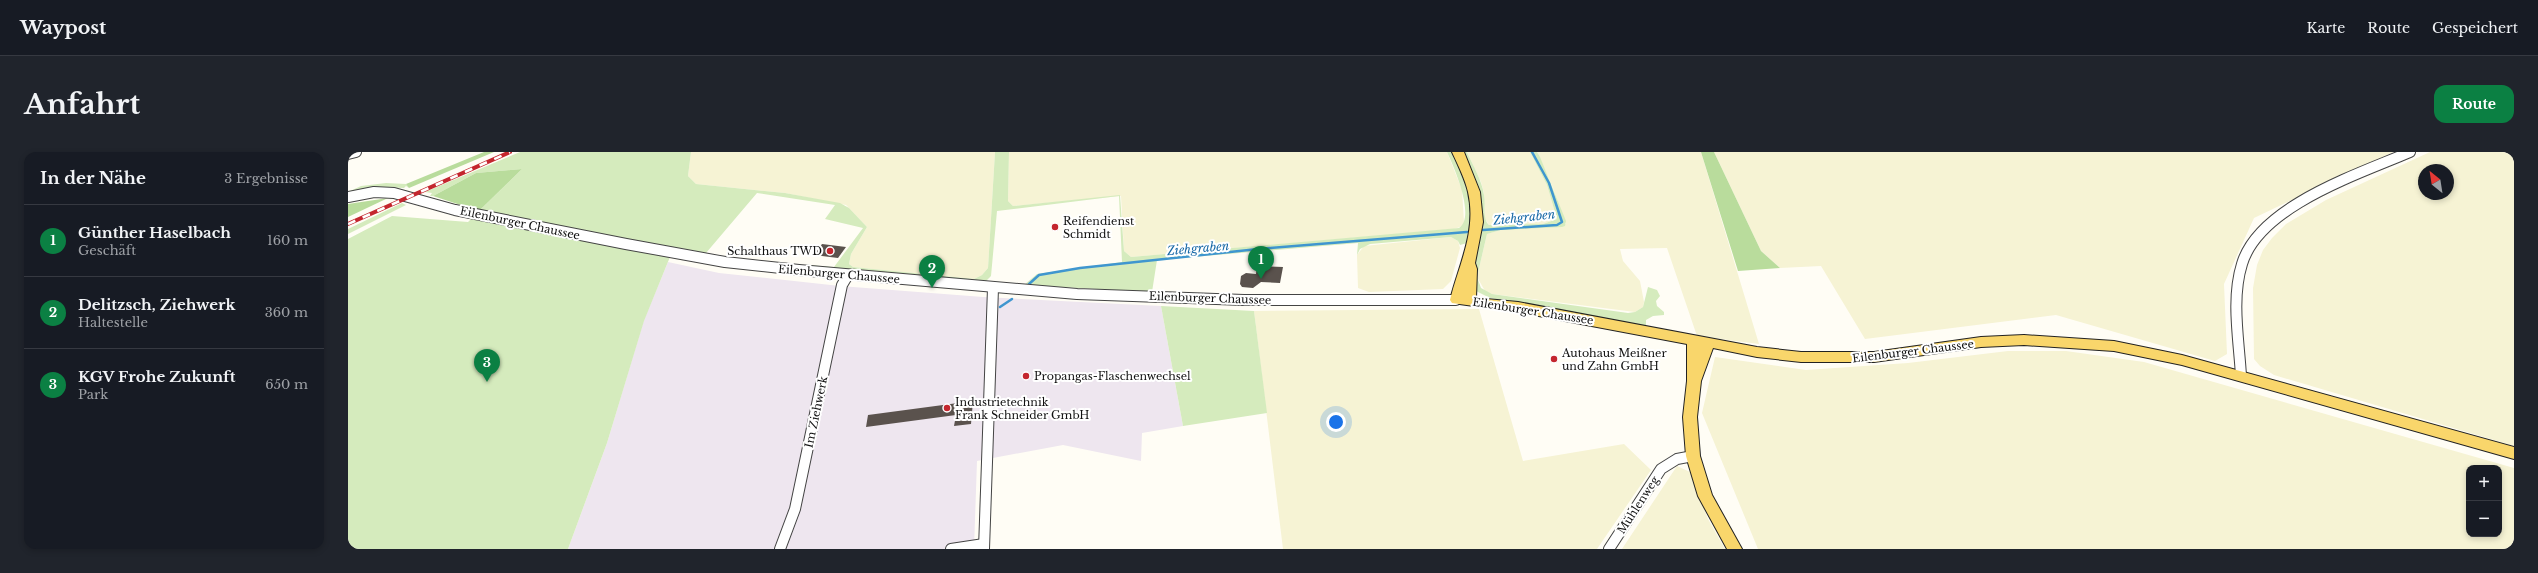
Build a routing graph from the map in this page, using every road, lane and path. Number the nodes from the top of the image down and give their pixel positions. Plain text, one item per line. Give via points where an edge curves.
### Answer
1 (356, 152) edge
2 (1458, 152) edge
3 (2410, 152) edge
4 (348, 154) edge
5 (348, 197) edge
6 (1469, 263) junction
7 (848, 275) junction
8 (993, 288) junction
9 (1456, 300) junction
10 (1470, 301) junction
11 (1693, 340) junction
12 (1708, 343) junction
13 (2241, 376) junction
14 (1694, 380) junction
15 (2514, 453) edge
16 (1693, 456) junction
17 (984, 547) edge
18 (780, 549) edge
19 (952, 549) edge
20 (1609, 549) edge
21 (1735, 549) edge

1 - 4 street
2 - 6 main road via 1476,202 1477,222
3 - 13 street via 2307,199 2283,212 2258,232 2242,262 2238,285
5 - 7 street, Eilenburger Chaussee via 374,192 394,193 462,211 657,250 754,266
6 - 9 main road via 1464,269
6 - 10 main road
7 - 8 street, Eilenburger Chaussee
7 - 18 street, Im Ziehwerk via 842,285 795,509
8 - 9 street, Eilenburger Chaussee via 1244,300
8 - 17 street
9 - 10 main road, Eilenburger Chaussee
10 - 11 main road, Eilenburger Chaussee via 1518,307
11 - 12 main road, Eilenburger Chaussee
11 - 14 main road
12 - 13 main road, Eilenburger Chaussee via 1757,352 1824,359 1874,357 2002,341 2076,342 2148,352
12 - 14 main road
13 - 15 main road, Eilenburger Chaussee
14 - 16 main road via 1690,417
16 - 20 street, Mühlenweg via 1677,459 1661,469
16 - 21 main road via 1705,496
17 - 19 street

